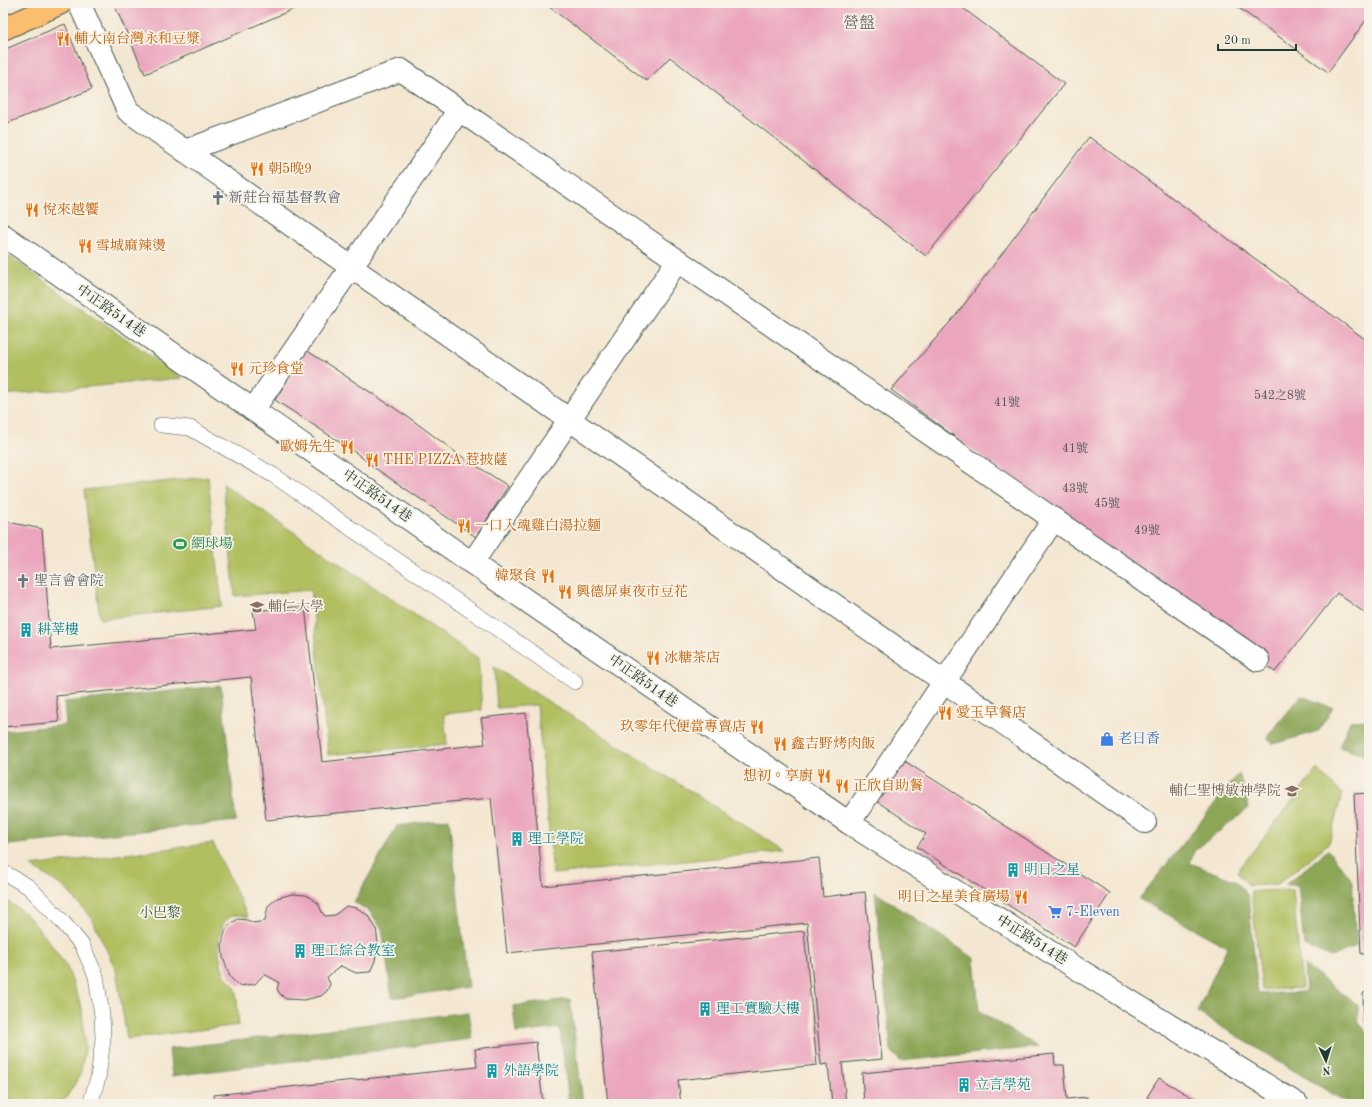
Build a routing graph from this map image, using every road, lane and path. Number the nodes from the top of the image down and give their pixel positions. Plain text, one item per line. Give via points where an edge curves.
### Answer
1 (61, 3) edge
2 (79, 3) edge
3 (3, 29) edge
4 (459, 110) junction
5 (185, 151) junction
6 (3, 235) edge
7 (678, 260) junction
8 (351, 267) junction
9 (252, 410) junction
10 (570, 419) junction
11 (161, 425) dead end
12 (1054, 519) junction
13 (472, 563) junction
14 (1258, 660) dead end
15 (945, 681) junction
16 (575, 682) dead end
17 (1145, 822) dead end
18 (849, 823) junction
19 (3, 872) edge
20 (90, 1104) edge
21 (1297, 1104) edge

1 - 3 main road
2 - 5 street via 128,111
4 - 5 street via 401,70
4 - 7 street
4 - 8 street
5 - 8 street
6 - 9 street, 中正路514巷
7 - 10 street
7 - 12 street
8 - 9 street
8 - 10 street
9 - 13 street, 中正路514巷
10 - 13 street
10 - 15 street
11 - 16 lane via 190,428 273,475
12 - 14 street
12 - 15 street
13 - 18 street, 中正路514巷
15 - 17 street
15 - 18 street
18 - 21 street, 中正路514巷 via 1047,950
19 - 20 lane via 28,887 61,920 82,945 96,976 103,1038 98,1078

